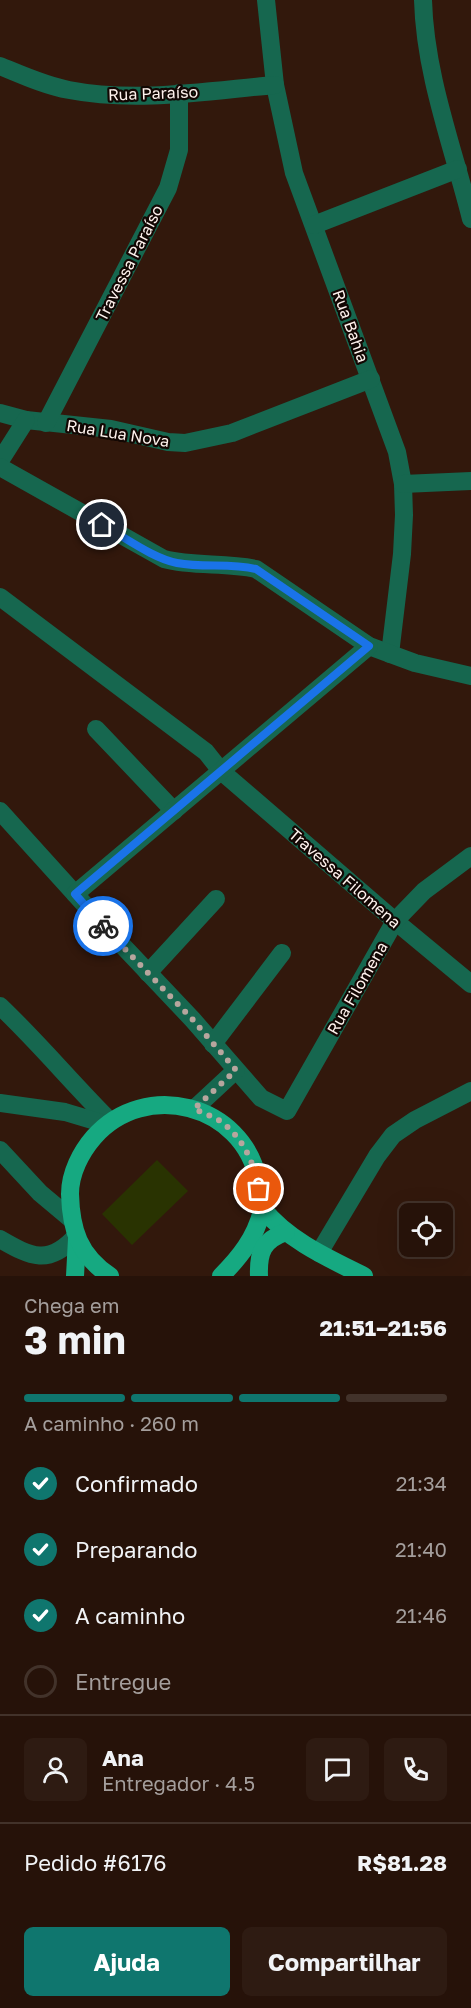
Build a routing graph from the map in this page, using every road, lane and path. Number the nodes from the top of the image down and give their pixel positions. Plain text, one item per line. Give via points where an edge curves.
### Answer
1 (266, 0) edge
2 (423, 0) edge
3 (0, 66) edge
4 (274, 85) junction
5 (179, 93) junction
6 (458, 169) junction
7 (471, 219) edge
8 (314, 225) junction
9 (370, 379) junction
10 (0, 413) edge
11 (26, 420) junction
12 (46, 423) junction
13 (0, 461) edge
14 (0, 467) edge
15 (471, 481) edge
16 (404, 484) junction
17 (0, 597) edge
18 (369, 646) junction
19 (390, 654) junction
20 (471, 676) edge
21 (96, 729) dead end
22 (221, 771) junction
23 (0, 811) edge
24 (174, 811) junction
25 (471, 855) edge
26 (75, 894) junction
27 (216, 899) dead end
28 (395, 921) junction
29 (282, 953) dead end
30 (148, 973) junction
31 (471, 984) edge
32 (0, 1006) edge
33 (213, 1044) junction
34 (236, 1070) junction
35 (471, 1091) edge
36 (0, 1103) edge
37 (194, 1109) junction
38 (108, 1123) junction
39 (0, 1150) edge
40 (263, 1209) junction
41 (74, 1230) junction
42 (286, 1232) junction
43 (0, 1239) edge
44 (319, 1253) junction
45 (75, 1276) edge
46 (110, 1276) edge
47 (221, 1276) edge
48 (259, 1276) edge
49 (364, 1276) edge

1 - 4 street, Rua Bahia
2 - 6 street via 432,66
3 - 5 street, Rua Paraíso via 68,90 111,96
4 - 5 street, Rua Paraíso
4 - 8 street, Rua Bahia via 294,174
5 - 12 street, Travessa Paraíso via 179,150 168,188
6 - 7 street
6 - 8 street
8 - 9 street, Rua Bahia
9 - 12 street, Rua Lua Nova via 232,433 185,443 111,429
9 - 16 street, Rua Bahia
10 - 11 street, Rua Lua Nova
11 - 12 street, Rua Lua Nova
11 - 13 street
14 - 18 street via 164,559 256,569
15 - 16 street
16 - 19 street, Rua Bahia via 402,554
17 - 22 street, Travessa Filomena via 206,752
18 - 19 street
18 - 22 street
19 - 20 street
21 - 24 street
22 - 24 street
22 - 28 street, Travessa Filomena
23 - 26 street
24 - 26 street
25 - 28 street, Rua Filomena via 424,891
26 - 30 street
27 - 30 street
28 - 31 street, Travessa Filomena
28 - 34 street, Rua Filomena via 287,1111 261,1098
29 - 33 street
30 - 33 street
32 - 38 street via 53,1058
33 - 34 street
34 - 37 street
35 - 44 street via 393,1135
36 - 38 street
37 - 38 main road via 165,1104 136,1108
37 - 40 main road via 220,1122 242,1143 255,1168
38 - 41 main road via 82,1151 70,1184
39 - 41 street
40 - 42 main road
40 - 47 main road via 242,1255
41 - 43 street via 25,1253
41 - 45 main road
41 - 46 main road via 97,1267
42 - 44 main road
42 - 48 main road via 263,1246
44 - 49 main road

